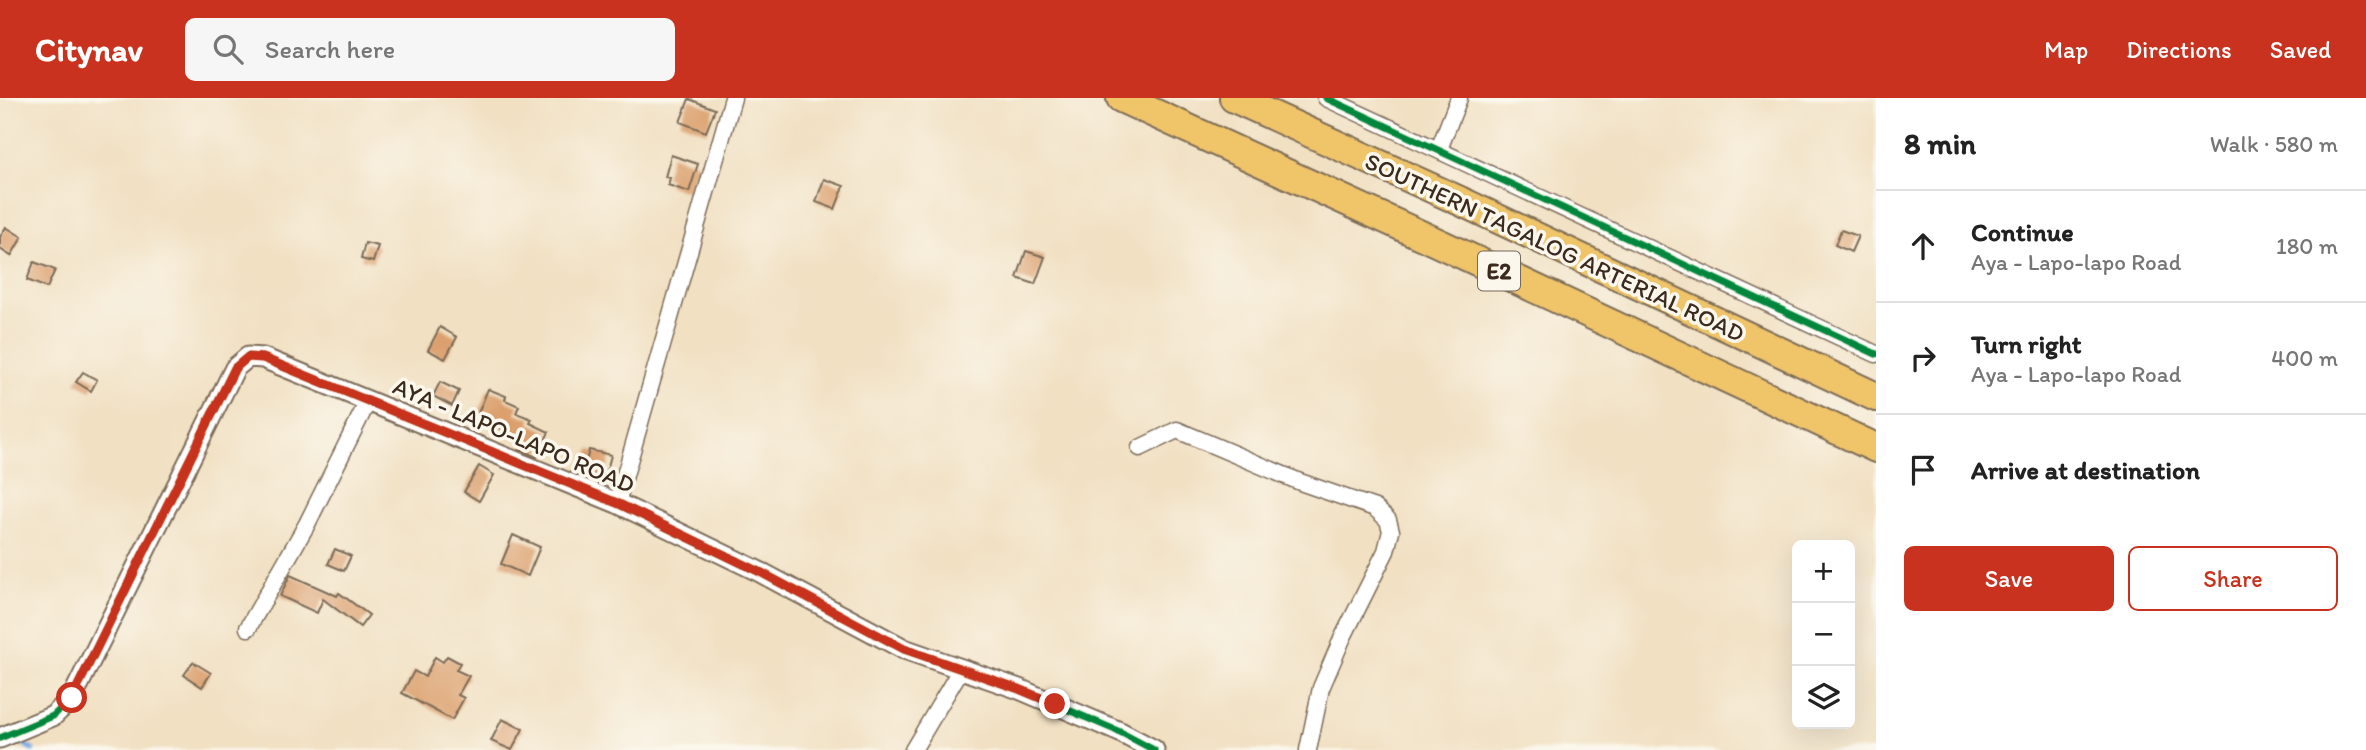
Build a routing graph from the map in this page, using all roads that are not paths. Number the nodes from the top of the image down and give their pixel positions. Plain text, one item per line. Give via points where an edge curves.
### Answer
1 (733, 98) edge
2 (1121, 98) edge
3 (1234, 98) edge
4 (1326, 98) edge
5 (1459, 98) edge
6 (1439, 149) junction
7 (1876, 354) edge
8 (1876, 397) edge
9 (368, 401) junction
10 (1140, 447) dead end
11 (1876, 448) edge
12 (617, 503) junction
13 (248, 628) dead end
14 (961, 669) junction
15 (0, 738) edge
16 (913, 750) edge
17 (1154, 750) edge
18 (1308, 750) edge

1 - 12 street
2 - 11 highway, SOUTHERN TAGALOG ARTERIAL ROAD / E2
3 - 8 highway, SOUTHERN TAGALOG ARTERIAL ROAD / E2
4 - 6 street
5 - 6 street
6 - 7 street
9 - 12 street, AYA - LAPO-LAPO ROAD
9 - 13 street via 307,524
9 - 15 street, AYA - LAPO-LAPO ROAD via 263,358 248,357 235,368 72,698 53,716
10 - 18 street via 1177,430 1375,508 1388,520 1391,531 1386,551 1321,688
12 - 14 street, AYA - LAPO-LAPO ROAD via 904,649
14 - 16 street
14 - 17 street, AYA - LAPO-LAPO ROAD via 1019,689

